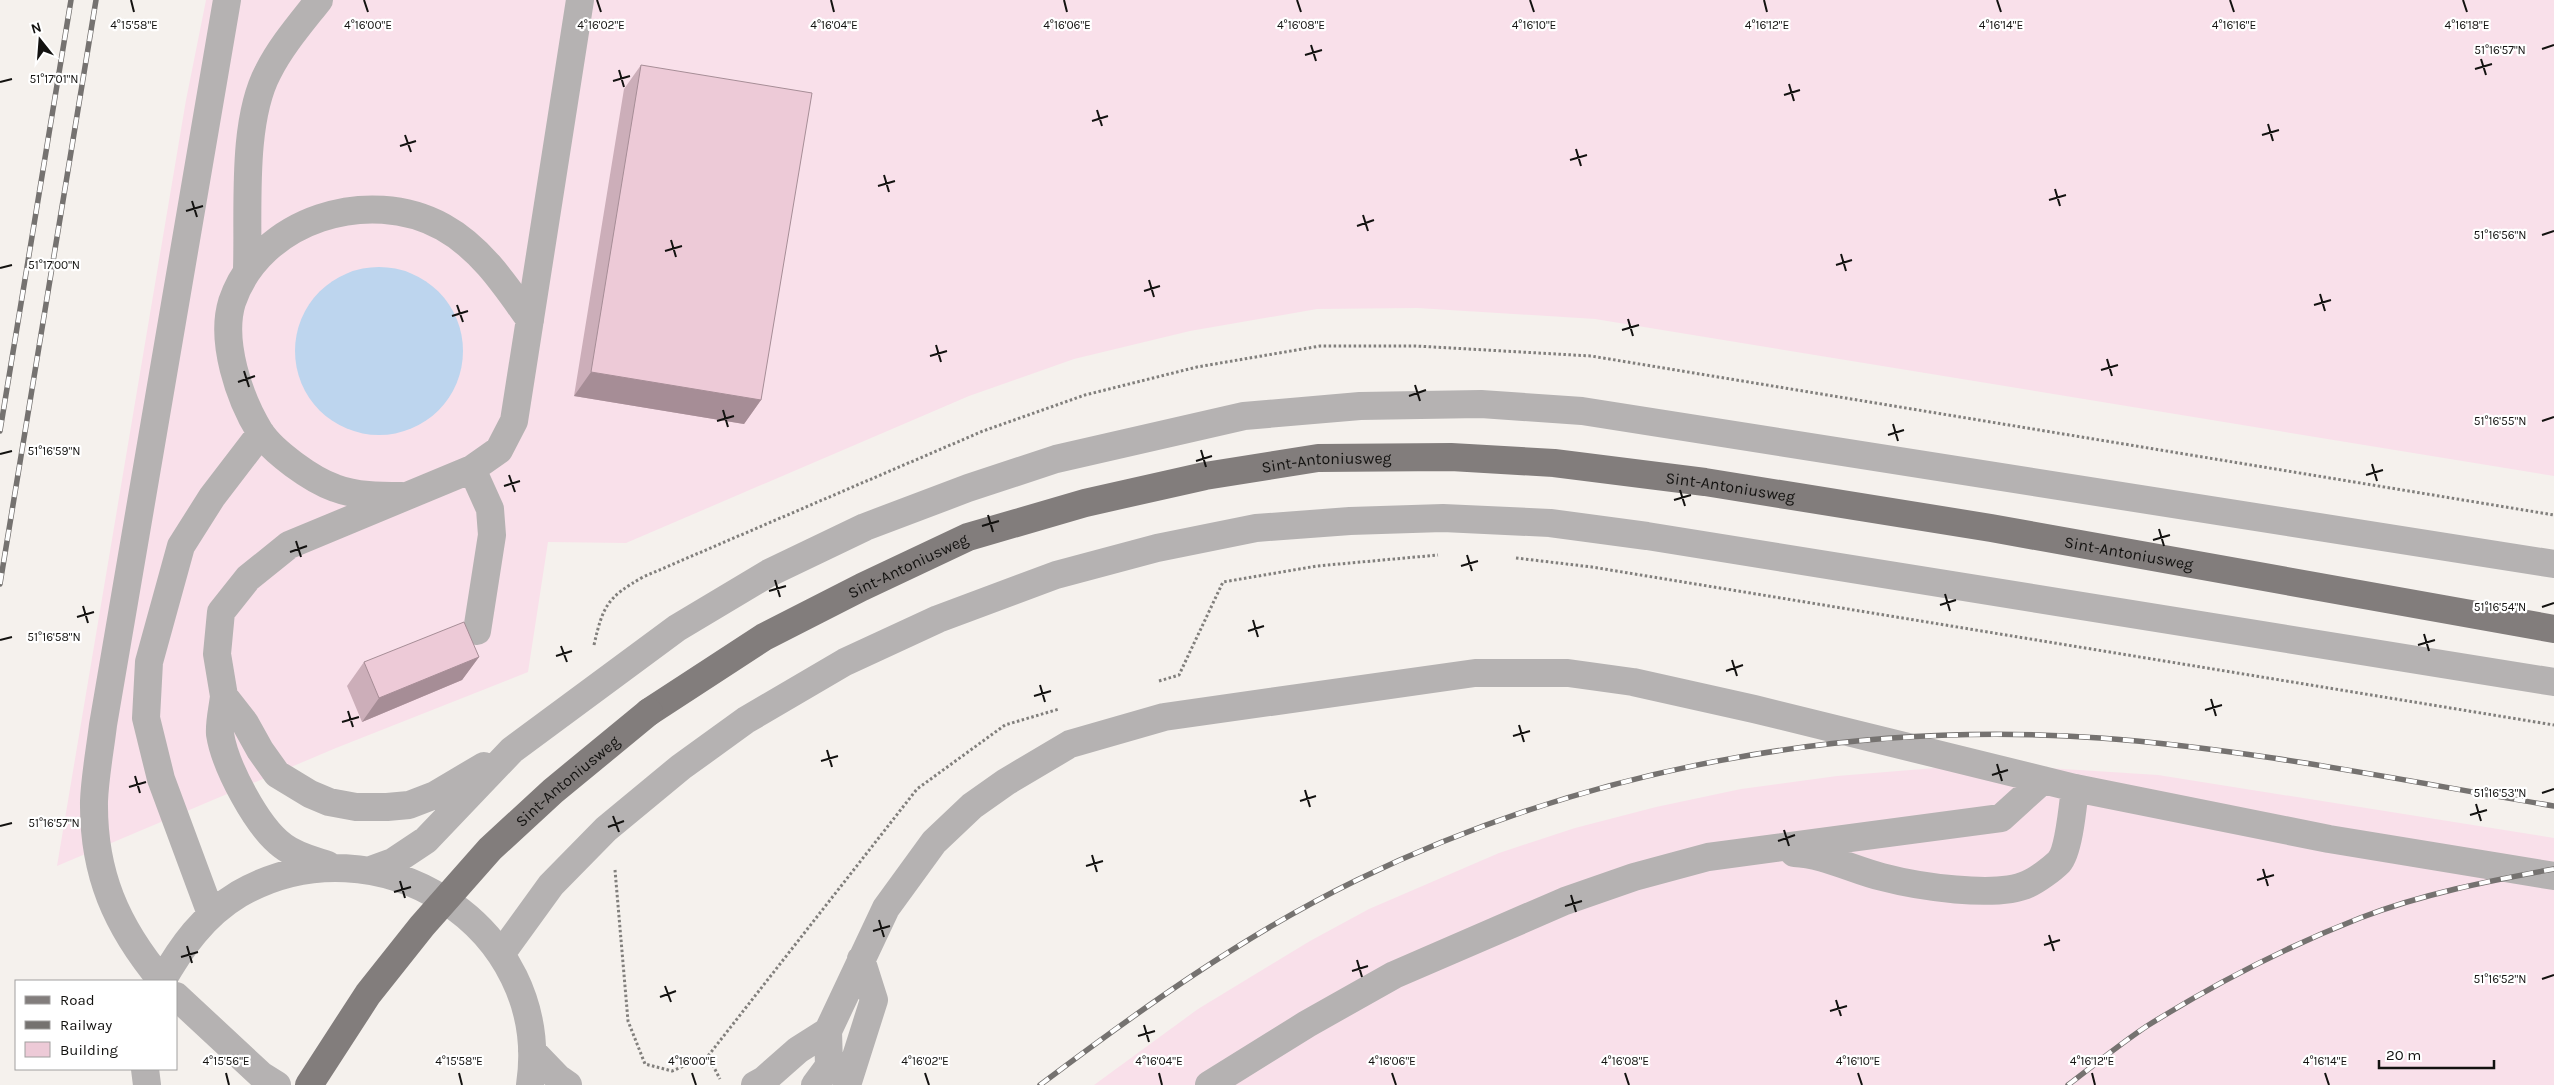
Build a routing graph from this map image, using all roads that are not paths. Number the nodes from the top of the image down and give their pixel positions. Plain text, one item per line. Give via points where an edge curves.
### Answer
1 (227, 0) edge
2 (319, 0) edge
3 (580, 0) edge
4 (248, 269) junction
5 (530, 320) junction
6 (261, 433) junction
7 (472, 469) junction
8 (411, 496) junction
9 (2554, 564) edge
10 (2554, 629) edge
11 (477, 631) dead end
12 (2554, 682) edge
13 (224, 696) junction
14 (512, 750) junction
15 (2043, 780) junction
16 (2075, 788) junction
17 (1755, 851) junction
18 (332, 867) junction
19 (371, 870) junction
20 (2554, 876) edge
21 (211, 914) junction
22 (501, 954) junction
23 (861, 959) junction
24 (161, 980) edge
25 (163, 980) edge
26 (178, 998) edge
27 (828, 1031) junction
28 (532, 1051) junction
29 (145, 1070) edge
30 (147, 1085) edge
31 (278, 1085) edge
32 (309, 1085) edge
33 (530, 1085) edge
34 (568, 1085) edge
35 (755, 1085) edge
36 (815, 1085) edge
37 (847, 1085) edge
38 (1209, 1085) edge

1 - 24 street via 103,725 94,800 96,849 108,898 140,955
2 - 4 street via 267,72 252,118
3 - 5 street
4 - 5 street via 274,242 310,222 346,212 385,209 415,214 444,227 475,250
4 - 6 street via 232,304 228,349 242,396
5 - 7 street via 514,422 499,450
6 - 8 street via 297,468 335,488 374,496
6 - 21 street via 212,496 181,546 149,662 146,718 160,779
7 - 8 street
7 - 11 street via 490,509 492,534
8 - 13 street via 289,545 248,578 220,612 217,654
9 - 14 street via 1582,411 1481,404 1360,406 1244,416 1056,459 865,527 770,573 678,628
10 - 32 main road, Sint-Antoniusweg, bridge via 1991,528 1705,482 1554,463 1451,457 1318,458 1205,476 1094,500 968,537 764,637 649,712 553,791 490,849 368,994
12 - 22 street via 1657,537 1550,523 1443,518 1256,528 1157,548 1056,575 938,619 845,662 746,720 681,767 606,829 551,885
13 - 14 street via 277,774 329,802 364,807 409,804 434,795
13 - 18 street via 220,733 247,800 265,828 282,846 298,856
14 - 19 street via 426,840 394,862
15 - 16 street
15 - 17 street via 2001,818
15 - 23 street via 1754,709 1633,682 1568,673 1475,673 1164,717 1070,744 972,806 928,850 886,908
16 - 17 street via 2060,861 2028,884 1990,892 1940,888 1882,877 1800,853
16 - 20 street via 2329,839
17 - 38 street via 1708,857 1634,877 1565,901 1482,936 1394,975
18 - 19 street
18 - 21 street via 301,870 269,880 238,895
19 - 22 street via 395,875 436,893 472,920
21 - 25 street via 183,945
22 - 28 street via 517,984 528,1017
23 - 27 street
23 - 37 street via 874,1000
26 - 31 street via 261,1075
27 - 35 street via 798,1050
27 - 36 street via 829,1066
28 - 33 street
28 - 34 street
29 - 30 street

